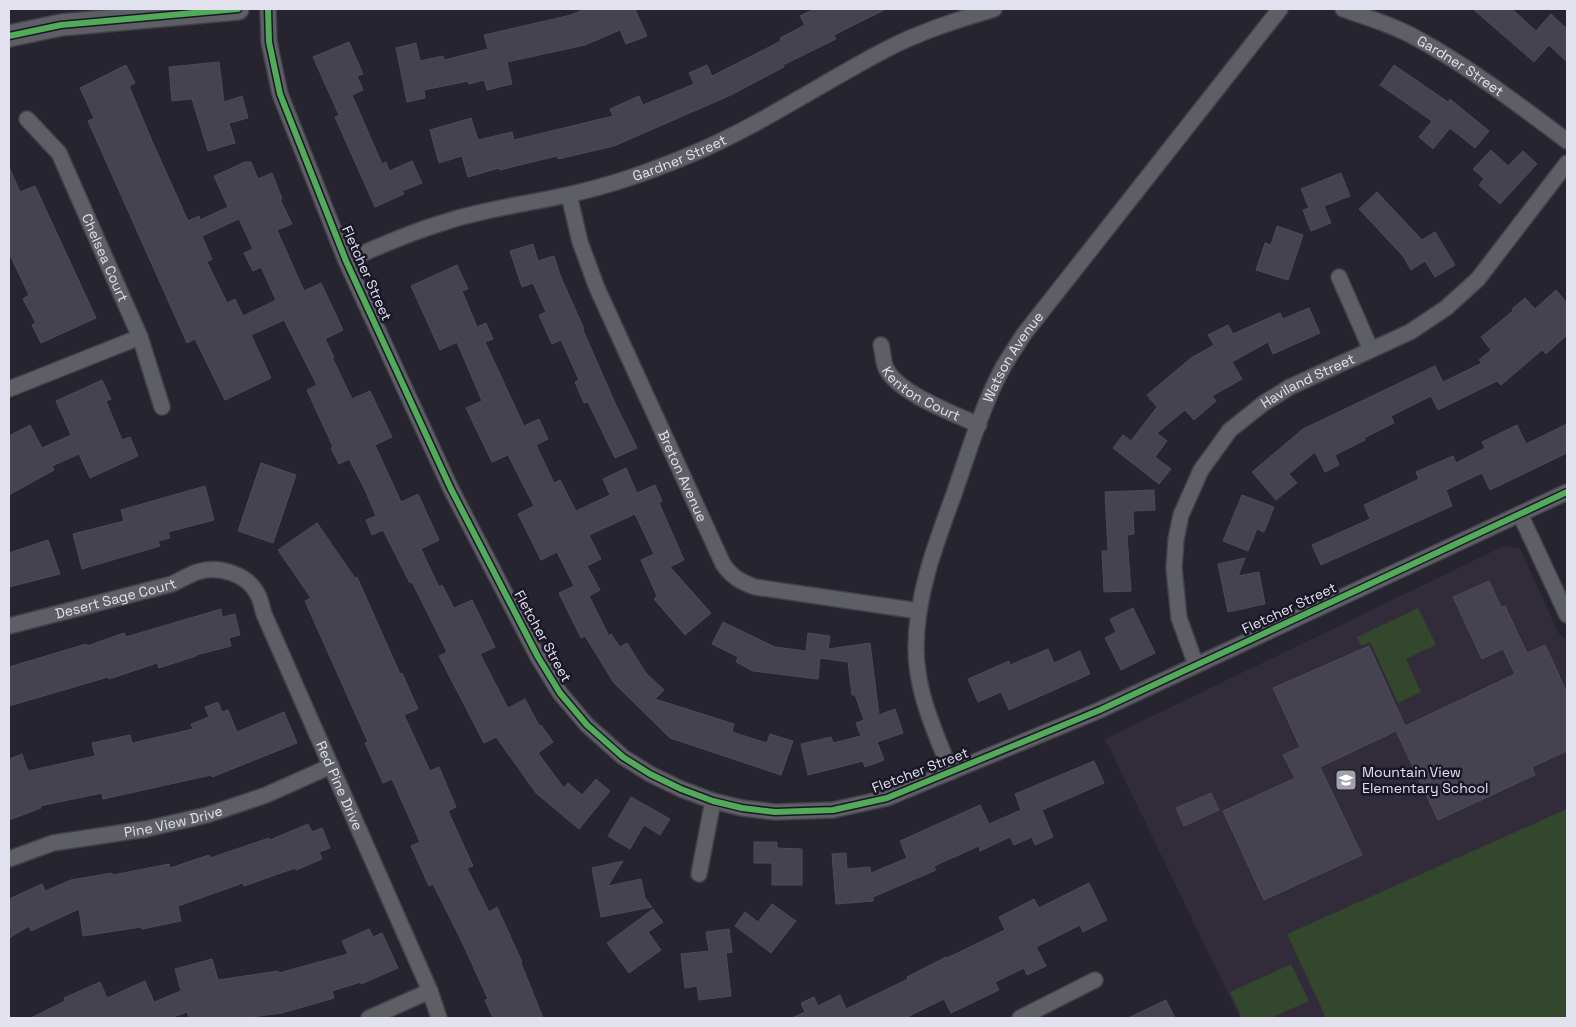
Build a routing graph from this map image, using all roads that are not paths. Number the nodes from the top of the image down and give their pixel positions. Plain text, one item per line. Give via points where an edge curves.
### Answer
1 (238, 9) edge
2 (268, 9) edge
3 (994, 9) edge
4 (1280, 9) edge
5 (1343, 9) edge
6 (9, 36) edge
7 (26, 119) dead end
8 (1567, 141) edge
9 (1567, 163) edge
10 (569, 195) junction
11 (346, 261) junction
12 (1340, 277) dead end
13 (140, 337) junction
14 (881, 345) dead end
15 (1371, 350) junction
16 (9, 388) edge
17 (162, 408) dead end
18 (979, 425) junction
19 (1567, 492) edge
20 (1520, 514) junction
21 (222, 570) joint
22 (919, 611) junction
23 (1567, 615) edge
24 (9, 626) edge
25 (1196, 665) junction
26 (331, 766) junction
27 (951, 772) junction
28 (713, 801) junction
29 (9, 859) edge
30 (699, 874) dead end
31 (1095, 980) dead end
32 (430, 991) junction
33 (369, 1018) edge
34 (439, 1018) edge
35 (1021, 1018) edge

1 - 6 main road via 61,25
2 - 11 street, Fletcher Street via 269,42 280,94
3 - 10 street, Gardner Street via 887,49 747,127 693,153 634,176
4 - 18 street, Watson Avenue via 1024,334 1000,372
5 - 8 street, Gardner Street via 1417,38 1467,68
7 - 13 street, Chelsea Court via 59,152
9 - 15 street, Haviland Street via 1478,279 1446,308
10 - 11 street, Gardner Street via 446,221 396,238
10 - 22 street, Breton Avenue via 580,242 597,288 728,572 738,581 755,587
11 - 28 street, Fletcher Street via 451,489 538,657 560,692 587,725 623,757 681,790
12 - 15 street
13 - 16 street
13 - 17 street, Chelsea Court
14 - 18 street, Kenton Court via 886,369 900,385
15 - 25 street, Haviland Street via 1290,387 1264,403 1230,430 1201,470 1181,516 1174,568 1179,618
18 - 22 street, Watson Avenue via 934,551
19 - 20 street, Fletcher Street
20 - 23 street
20 - 25 street, Fletcher Street
21 - 24 street, Desert Sage Court via 198,572 172,584
21 - 26 street, Red Pine Drive via 243,578 259,596
22 - 27 street, Watson Avenue via 916,649 920,686
25 - 27 street, Fletcher Street via 1100,710
26 - 29 street, Pine View Drive via 266,795 207,815 146,829 53,843
26 - 32 street, Red Pine Drive
27 - 28 street, Fletcher Street via 887,798 832,810 775,812
28 - 30 street
31 - 35 street
32 - 33 street
32 - 34 street, Red Pine Drive

